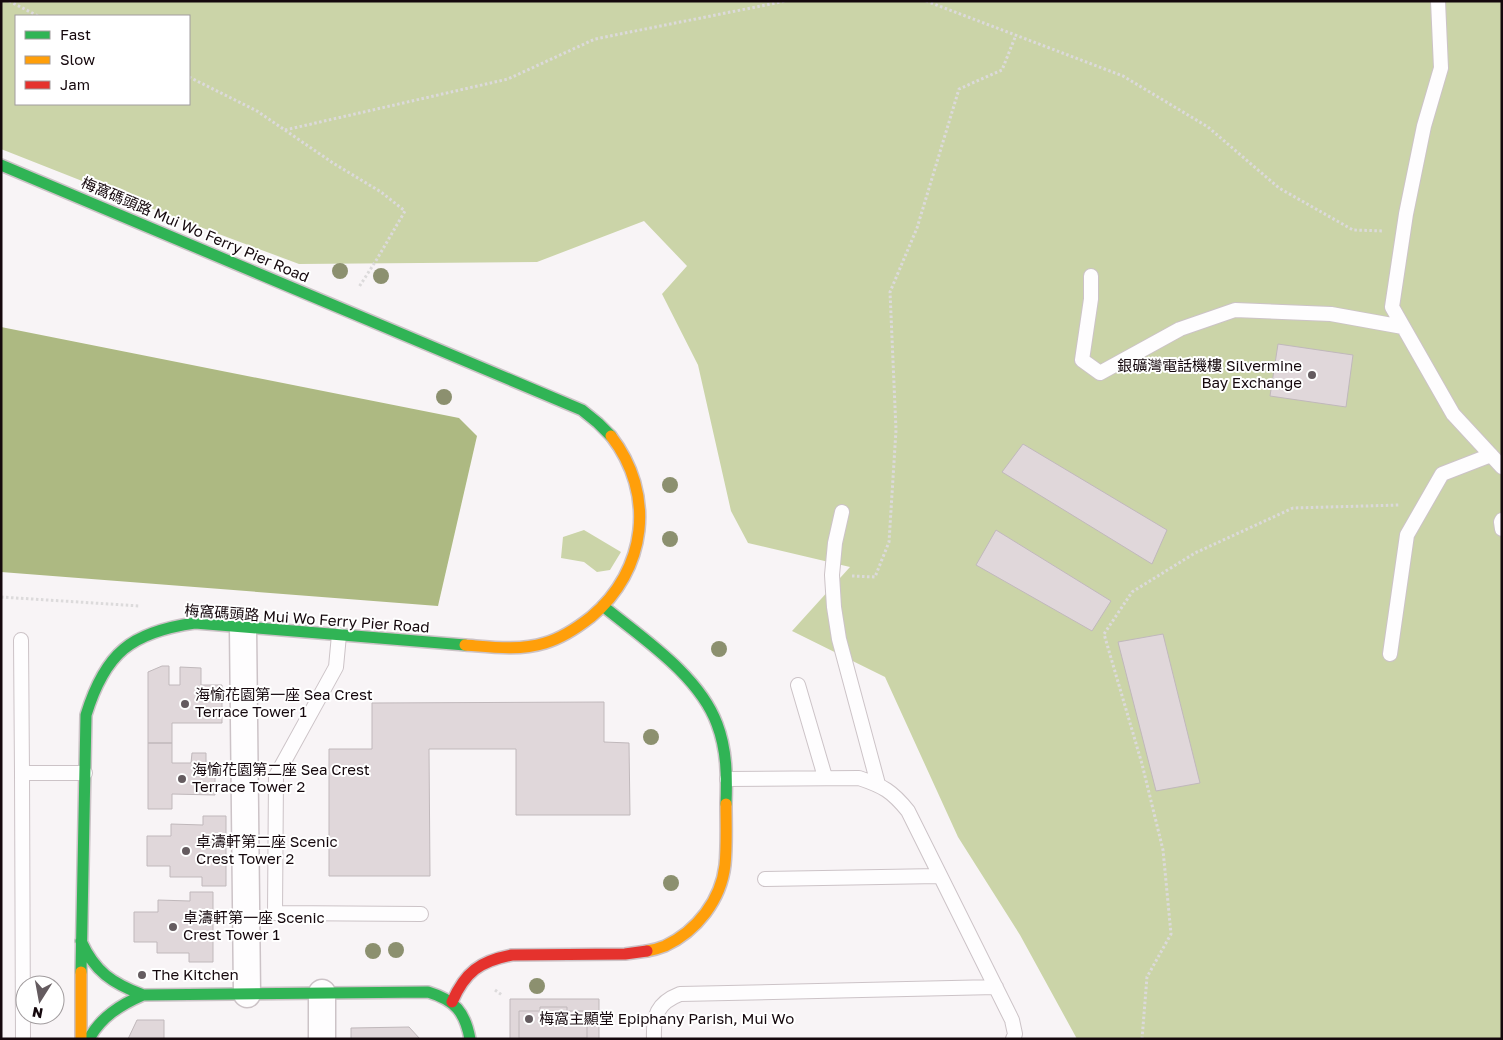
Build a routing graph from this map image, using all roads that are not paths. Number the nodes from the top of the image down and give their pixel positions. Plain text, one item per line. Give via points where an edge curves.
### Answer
1 (1438, 1) edge
2 (1, 165) edge
3 (1091, 276) dead end
4 (1403, 327) junction
5 (1491, 455) junction
6 (1502, 467) edge
7 (842, 512) dead end
8 (1502, 520) edge
9 (1502, 529) edge
10 (602, 606) junction
11 (243, 628) junction
12 (339, 635) junction
13 (21, 640) dead end
14 (1390, 654) dead end
15 (798, 685) dead end
16 (22, 773) junction
17 (85, 773) junction
18 (825, 777) junction
19 (727, 780) junction
20 (878, 784) junction
21 (939, 876) junction
22 (765, 879) dead end
23 (421, 914) dead end
24 (81, 941) junction
25 (996, 988) junction
26 (322, 993) junction
27 (247, 994) junction
28 (143, 995) junction
29 (452, 1002) junction
30 (23, 1039) edge
31 (81, 1039) edge
32 (89, 1039) edge
33 (322, 1039) edge
34 (470, 1039) edge
35 (654, 1039) edge
36 (1013, 1039) edge

1 - 4 lane via 1441,68 1424,126 1392,306
2 - 10 street, 梅窩碼頭路 Mui Wo Ferry Pier Road via 582,410 613,438 633,474 639,494 639,536 634,557 617,591
3 - 4 lane via 1082,360 1100,373 1180,329 1235,310 1330,314
4 - 5 lane via 1453,414
5 - 6 lane
5 - 14 lane via 1442,474 1407,536
7 - 20 lane via 832,575 834,607 839,639
8 - 9 lane
10 - 12 street, 梅窩碼頭路 Mui Wo Ferry Pier Road via 579,626 554,640 533,646 512,648
10 - 19 street via 674,664 705,700 724,748
11 - 12 street, 梅窩碼頭路 Mui Wo Ferry Pier Road
11 - 17 street, 梅窩碼頭路 Mui Wo Ferry Pier Road via 174,624 138,638 121,650 98,679 91,696 86,715
11 - 27 street
12 - 23 lane via 336,667 276,776 275,913
13 - 16 lane
15 - 18 lane
16 - 17 lane
16 - 30 lane
17 - 24 street, 梅窩碼頭路 Mui Wo Ferry Pier Road
18 - 19 lane
18 - 20 lane via 859,778
19 - 29 street via 726,856 720,886 712,905 683,935 645,952 498,957 470,973 456,990
20 - 21 lane via 898,798 908,811
21 - 22 lane
21 - 25 lane
24 - 28 street, 梅窩碼頭路 Mui Wo Ferry Pier Road via 86,955 106,976
24 - 31 street
25 - 35 lane via 680,994 664,1002 659,1010
25 - 36 lane via 1012,1020
26 - 27 street, 梅窩碼頭路 Mui Wo Ferry Pier Road
26 - 29 street, 梅窩碼頭路 Mui Wo Ferry Pier Road via 428,992
26 - 33 street
27 - 28 street, 梅窩碼頭路 Mui Wo Ferry Pier Road
28 - 32 street, 梅窩碼頭路 Mui Wo Ferry Pier Road via 110,1012
29 - 34 street via 465,1018

